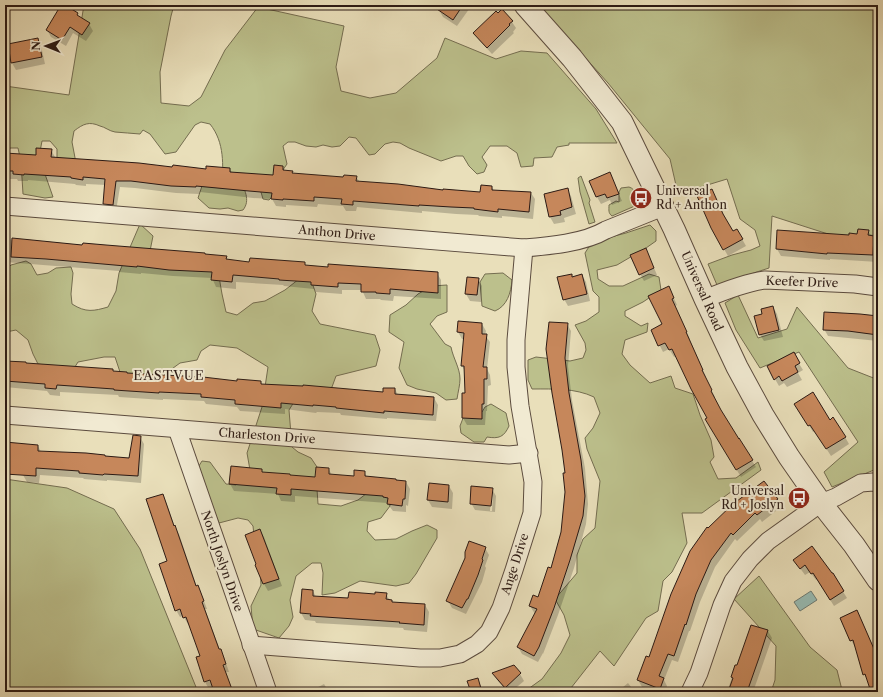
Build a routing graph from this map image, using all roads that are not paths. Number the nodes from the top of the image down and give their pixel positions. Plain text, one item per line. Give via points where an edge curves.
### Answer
1 (525, 5) edge
2 (5, 206) edge
3 (664, 207) junction
4 (524, 248) junction
5 (878, 287) edge
6 (705, 300) junction
7 (5, 415) edge
8 (177, 429) junction
9 (529, 453) junction
10 (878, 483) edge
11 (821, 503) junction
12 (878, 580) edge
13 (251, 645) junction
14 (268, 692) edge
15 (690, 692) edge

1 - 3 street, Universal Road via 572,58 622,122
2 - 4 street, Anthon Drive
3 - 4 street, Anthon Drive via 580,240
3 - 6 street, Universal Road
4 - 9 street, Ange Drive via 516,367
5 - 6 street, Keefer Drive via 765,280 754,281
6 - 11 street, Universal Road via 737,368 763,415
7 - 8 street, Charleston Drive
8 - 9 street, Charleston Drive via 508,455
8 - 13 street, North Joslyn Drive
9 - 13 street, Ange Drive via 533,482 532,513 501,608 489,632 477,644 460,654 440,658
10 - 11 street via 861,483
11 - 12 street, Universal Road
11 - 15 street via 768,541 750,559 734,581 722,605
13 - 14 street, North Joslyn Drive

